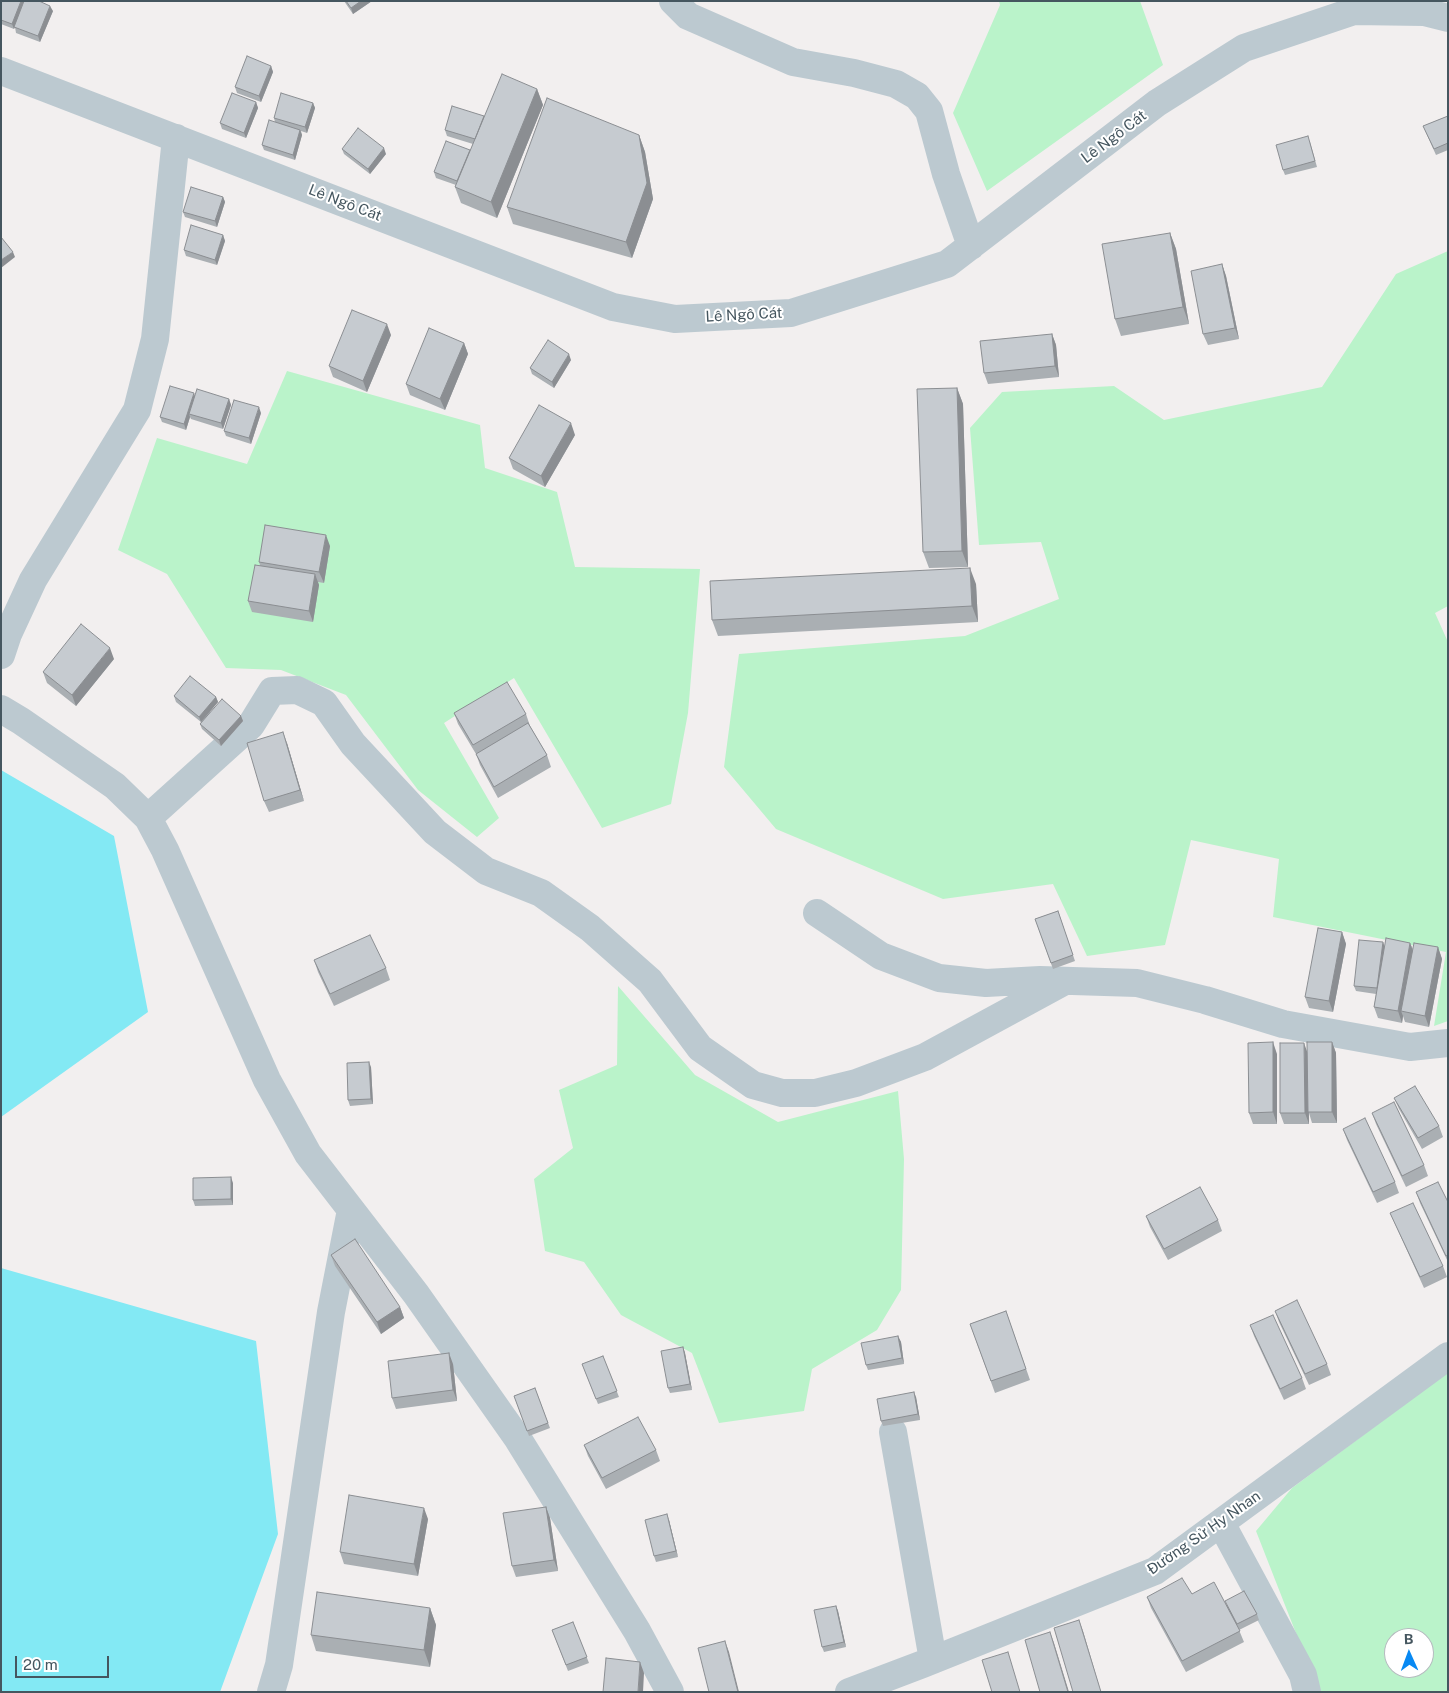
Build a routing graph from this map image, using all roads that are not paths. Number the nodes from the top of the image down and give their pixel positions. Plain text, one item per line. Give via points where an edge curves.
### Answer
1 (673, 1) edge
2 (1448, 18) edge
3 (1, 70) edge
4 (176, 138) junction
5 (971, 246) junction
6 (1, 655) edge
7 (1, 709) edge
8 (148, 818) junction
9 (816, 913) dead end
10 (1065, 981) junction
11 (1448, 1043) edge
12 (351, 1210) junction
13 (1448, 1356) edge
14 (893, 1432) dead end
15 (1221, 1522) junction
16 (918, 1674) edge
17 (271, 1692) edge
18 (670, 1692) edge
19 (848, 1692) edge
20 (1307, 1692) edge

1 - 5 street via 688,16 793,62 896,84 917,96 929,111
2 - 5 street, Lê Ngô Cát via 1424,12 1354,11 1244,48 1157,103
3 - 4 street, Lê Ngô Cát
4 - 5 street, Lê Ngô Cát via 613,307 675,319 791,313 947,264
4 - 6 street via 155,339 137,410 33,580
7 - 8 street via 115,786
8 - 10 street via 251,725 272,691 297,690 324,703 353,744 435,832 486,871 541,893 590,928 650,982 700,1048 753,1086 782,1093 815,1093 856,1083 925,1057
8 - 12 street via 267,1080 308,1154
9 - 10 street via 881,956 939,978 986,983
10 - 11 street via 1136,983 1283,1024 1410,1047
12 - 17 street via 331,1312 279,1665
12 - 18 street via 416,1294 518,1439 637,1631
13 - 15 street, Đường Sử Hy Nhan
14 - 16 street
15 - 16 street, Đường Sử Hy Nhan via 1155,1571
15 - 20 street via 1303,1675
16 - 19 street, Đường Sử Hy Nhan

